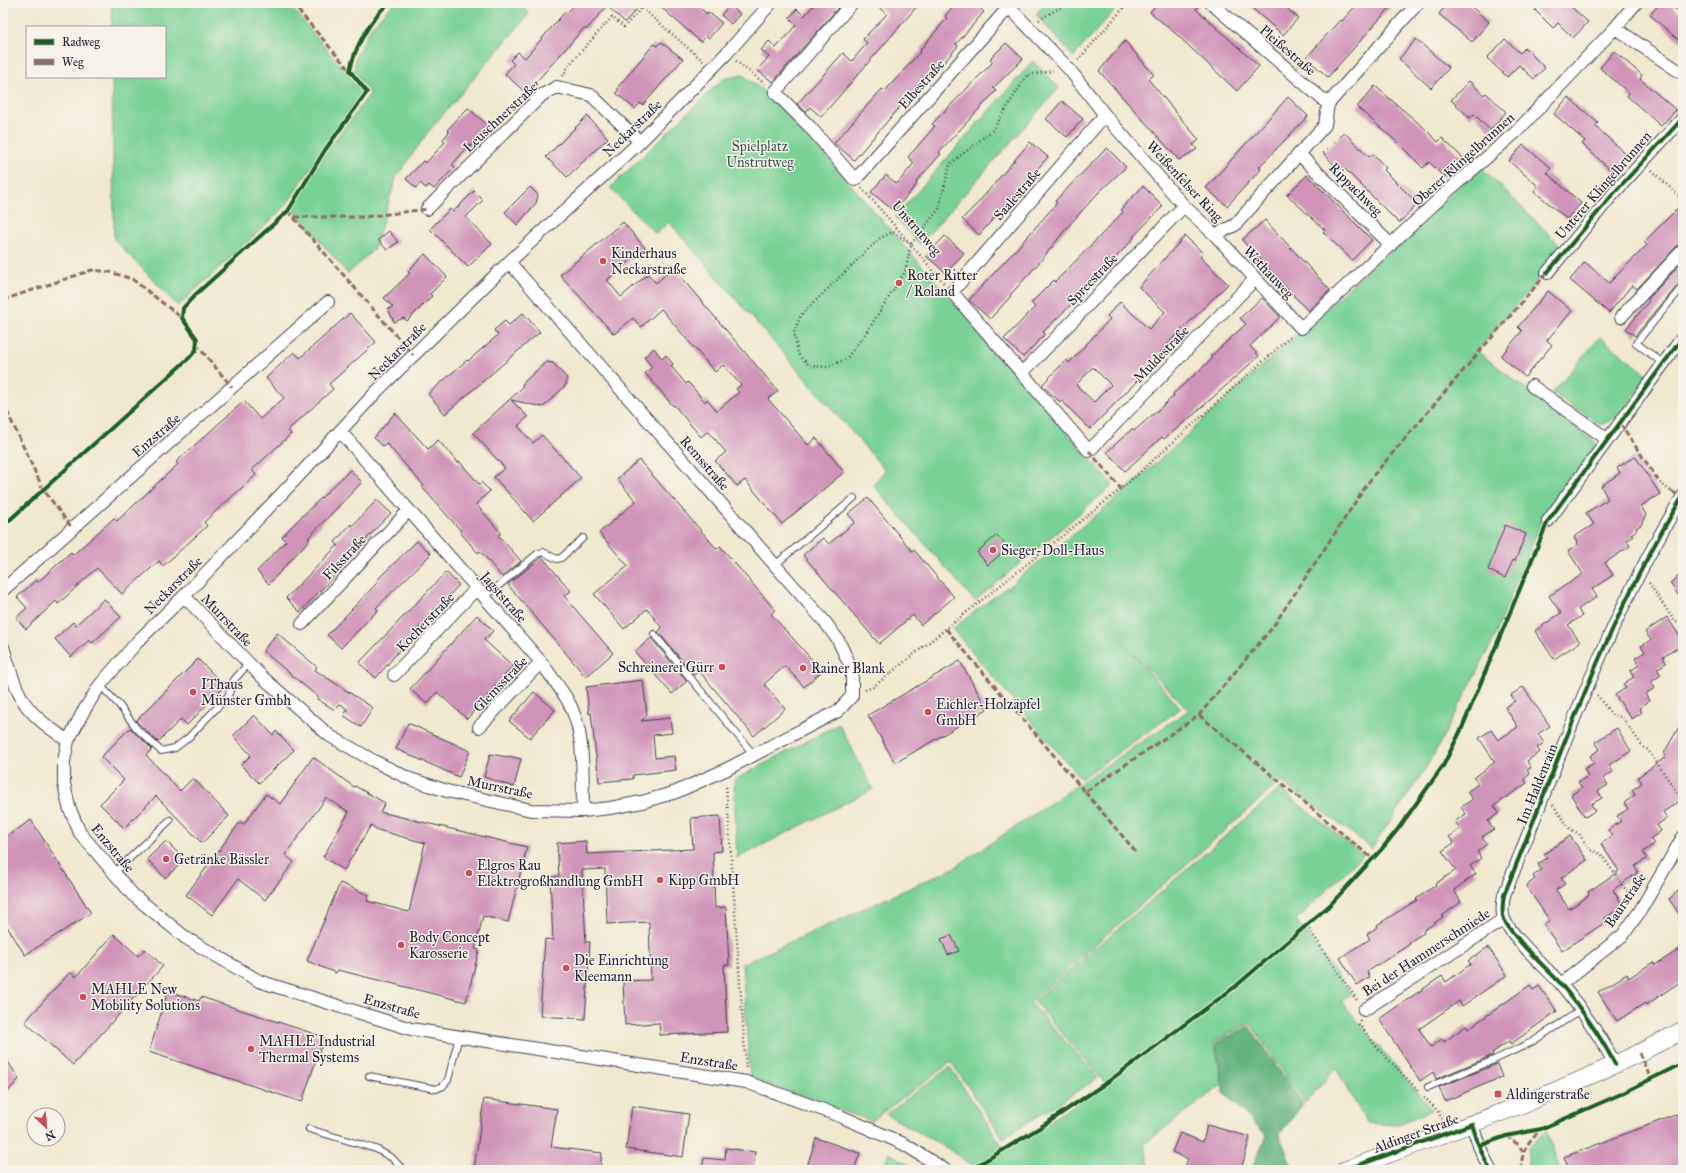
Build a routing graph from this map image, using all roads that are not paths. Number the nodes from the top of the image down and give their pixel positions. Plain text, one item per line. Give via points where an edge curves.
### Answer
1 (771, 3) edge
2 (852, 3) edge
3 (1211, 3) edge
4 (1418, 3) edge
5 (1636, 3) edge
6 (1007, 5) edge
7 (1615, 28) junction
8 (1683, 74) edge
9 (1328, 104) junction
10 (1105, 115) junction
11 (1683, 118) edge
12 (640, 142) junction
13 (1299, 154) junction
14 (1184, 206) junction
15 (427, 209) dead end
16 (1216, 235) junction
17 (1392, 245) junction
18 (1683, 250) edge
19 (509, 262) junction
20 (1547, 273) dead end
21 (1255, 279) junction
22 (1683, 286) edge
23 (328, 302) dead end
24 (1621, 317) dead end
25 (1301, 328) joint
26 (1683, 337) edge
27 (1664, 364) junction
28 (1022, 373) junction
29 (1532, 386) dead end
30 (340, 431) junction
31 (1607, 439) junction
32 (1683, 496) edge
33 (854, 498) dead end
34 (409, 510) junction
35 (1548, 521) dead end
36 (584, 538) dead end
37 (775, 565) junction
38 (3, 590) edge
39 (481, 593) junction
40 (184, 596) junction
41 (302, 624) dead end
42 (654, 634) dead end
43 (3, 647) edge
44 (541, 662) junction
45 (248, 664) junction
46 (394, 675) dead end
47 (100, 685) junction
48 (852, 696) joint
49 (479, 727) dead end
50 (68, 741) junction
51 (754, 755) junction
52 (583, 811) junction
53 (170, 820) dead end
54 (1683, 837) edge
55 (114, 873) junction
56 (1504, 919) junction
57 (1561, 984) junction
58 (1364, 1010) road end
59 (1581, 1010) junction
60 (1683, 1030) edge
61 (459, 1036) junction
62 (1615, 1064) junction
63 (369, 1076) dead end
64 (1428, 1087) dead end
65 (1472, 1124) junction
66 (309, 1129) dead end
67 (403, 1170) edge
68 (945, 1170) edge
69 (1345, 1170) edge
70 (1490, 1170) edge

1 - 12 street, Neckarstraße via 727,53
2 - 6 street, Elbestraße via 775,92 810,127 855,180
3 - 9 street, Pleißestraße
4 - 9 street
5 - 7 street, Oberer Klingelbrunnen
6 - 10 street, Weißenfelser Ring via 1070,69
7 - 8 street
7 - 17 street, Oberer Klingelbrunnen via 1516,132 1448,191
9 - 13 street, Weißenfelser Ring via 1325,125
10 - 14 street, Weißenfelser Ring
10 - 28 street, Saalestraße via 952,292
11 - 20 street, Unterer Klingelbrunnen
12 - 15 street, Leuschnerstraße via 591,95 557,87 542,95
12 - 19 street, Neckarstraße
13 - 16 street, Weißenfelser Ring via 1235,225
13 - 17 street, Rippachweg
14 - 16 street, Weißenfelser Ring
14 - 28 street, Spreestraße
16 - 21 street, Wethauweg
17 - 25 street, Oberer Klingelbrunnen
18 - 24 street
19 - 30 street, Neckarstraße via 413,355
19 - 37 street, Remsstraße
21 - 25 street, Wethauweg
21 - 28 street, Muldestraße via 1089,451
22 - 27 lane via 1636,343
23 - 38 street, Enzstraße
26 - 27 street
27 - 31 street
29 - 31 street
30 - 34 street, Jagststraße
30 - 40 street, Neckarstraße
31 - 35 street
32 - 56 street, Im Haldenrain via 1661,532 1624,604 1588,682 1504,895
33 - 37 lane
34 - 39 street, Jagststraße
34 - 41 street, Filsstraße
36 - 39 lane via 562,558 557,559 543,552 537,554
37 - 48 street, Remsstraße via 838,640 852,669
39 - 44 street, Jagststraße
39 - 46 street, Kocherstraße
40 - 45 street, Murrstraße
40 - 47 street, Neckarstraße via 138,641
42 - 51 lane
43 - 50 street via 12,677 25,704 45,725
44 - 49 street, Glemsstraße
44 - 52 street, Jagststraße via 568,702 578,727
45 - 47 lane via 234,680 228,696 188,738 166,751 161,751 137,729
45 - 52 street, Murrstraße via 330,736 410,779 447,791 531,810
47 - 50 street, Neckarstraße
48 - 51 street, Murrstraße via 838,711
50 - 55 street, Enzstraße via 64,761 64,784 69,807 80,833
51 - 52 street, Murrstraße via 676,792 610,808
53 - 55 lane
54 - 57 street, Baurstraße via 1623,935
55 - 61 street, Enzstraße via 133,895 186,938 259,981 410,1029
56 - 57 street via 1514,934
56 - 58 street, Bei der Hammerschmiede
57 - 59 street
59 - 62 street
59 - 64 lane via 1532,1042
60 - 62 main road, Aldinger Straße
61 - 63 lane via 448,1080 443,1086 436,1088
61 - 68 street, Enzstraße via 746,1082 840,1116 904,1144
62 - 65 main road, Aldinger Straße via 1564,1088
65 - 69 main road, Aldinger Straße
65 - 70 street
66 - 67 lane via 376,1149 392,1158

